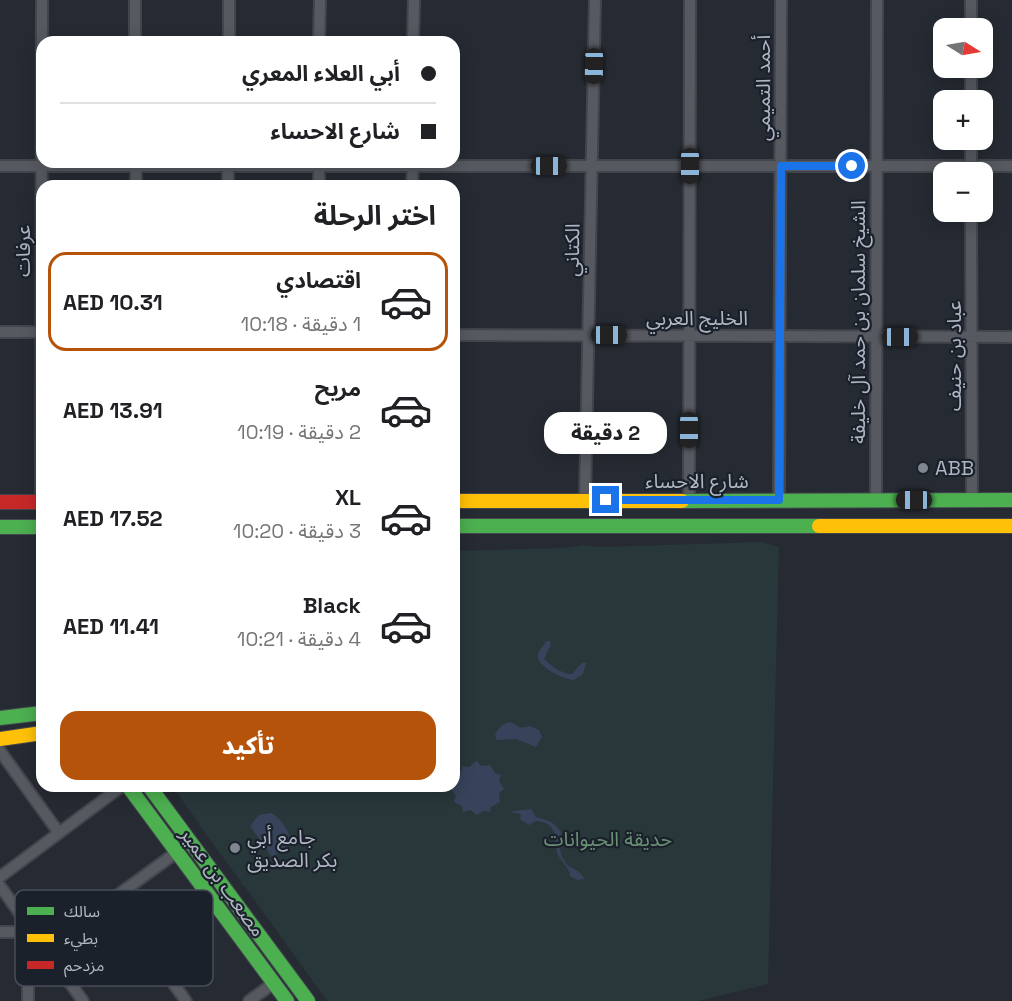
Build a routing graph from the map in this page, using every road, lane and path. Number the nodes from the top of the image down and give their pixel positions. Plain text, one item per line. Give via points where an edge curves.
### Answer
1 (42, 0) edge
2 (135, 0) edge
3 (229, 0) edge
4 (320, 0) edge
5 (414, 0) edge
6 (596, 0) edge
7 (690, 0) edge
8 (781, 0) edge
9 (877, 0) edge
10 (971, 0) edge
11 (971, 18) edge
12 (42, 36) edge
13 (135, 36) edge
14 (229, 36) edge
15 (319, 36) edge
16 (413, 36) edge
17 (460, 165) edge
18 (0, 166) edge
19 (36, 166) edge
20 (592, 166) junction
21 (690, 166) junction
22 (781, 166) junction
23 (876, 166) junction
24 (1012, 166) edge
25 (993, 167) edge
26 (933, 168) edge
27 (971, 222) edge
28 (0, 332) edge
29 (36, 332) edge
30 (460, 334) edge
31 (589, 335) junction
32 (689, 336) junction
33 (780, 336) junction
34 (876, 337) junction
35 (972, 337) junction
36 (1012, 337) edge
37 (876, 499) junction
38 (585, 500) junction
39 (779, 500) junction
40 (972, 500) junction
41 (460, 501) edge
42 (689, 501) junction
43 (1011, 501) edge
44 (0, 502) edge
45 (36, 502) edge
46 (1010, 525) edge
47 (460, 526) edge
48 (0, 527) edge
49 (36, 527) edge
50 (36, 714) edge
51 (0, 718) edge
52 (36, 735) edge
53 (0, 739) edge
54 (0, 752) edge
55 (114, 792) edge
56 (132, 792) edge
57 (153, 792) edge
58 (59, 833) junction
59 (177, 852) junction
60 (0, 877) edge
61 (0, 886) edge
62 (126, 890) edge
63 (205, 890) edge
64 (213, 901) edge
65 (15, 907) edge
66 (0, 932) edge
67 (15, 935) edge
68 (274, 983) junction
69 (72, 986) edge
70 (175, 986) edge
71 (83, 1001) edge
72 (186, 1001) edge
73 (249, 1001) edge
74 (287, 1001) edge
75 (308, 1001) edge

1 - 12 street, عرفات
2 - 13 street
3 - 14 street
4 - 15 street
5 - 16 street
6 - 20 street, الكتاني
7 - 21 street
8 - 22 street, أحمد التميمي
9 - 23 street, الشيخ سلمان بن حمد آل خليفة
10 - 11 street
17 - 20 street
18 - 19 street
20 - 21 street
20 - 31 street, الكتاني
21 - 22 street
21 - 32 street
22 - 23 street
22 - 33 street, أحمد التميمي
23 - 26 street
23 - 34 street, الشيخ سلمان بن حمد آل خليفة
24 - 25 street
27 - 35 street, عباد بن حنيف
28 - 29 street
30 - 31 street, الخليج العربي
31 - 32 street, الخليج العربي
31 - 38 street, الكتاني
32 - 33 street, الخليج العربي
32 - 42 street
33 - 34 street, الخليج العربي
33 - 39 street, أحمد التميمي
34 - 35 street, الخليج العربي
34 - 37 street, الشيخ سلمان بن حمد آل خليفة
35 - 36 street, الخليج العربي
35 - 40 street, عباد بن حنيف
37 - 39 main road, شارع الاحساء
37 - 40 main road, شارع الاحساء
38 - 41 main road, شارع الاحساء
38 - 42 main road, شارع الاحساء
39 - 42 main road, شارع الاحساء
40 - 43 main road, شارع الاحساء
44 - 45 main road
46 - 47 main road
48 - 49 main road
50 - 51 main road
52 - 53 main road
54 - 58 street
55 - 58 street
56 - 59 main road, مصعب بن عمير
57 - 75 main road, مصعب بن عمير
58 - 60 street
59 - 62 street
59 - 63 main road, مصعب بن عمير
61 - 65 street
64 - 68 main road, مصعب بن عمير
66 - 67 street
68 - 73 street
68 - 74 main road, مصعب بن عمير
69 - 71 street
70 - 72 street

